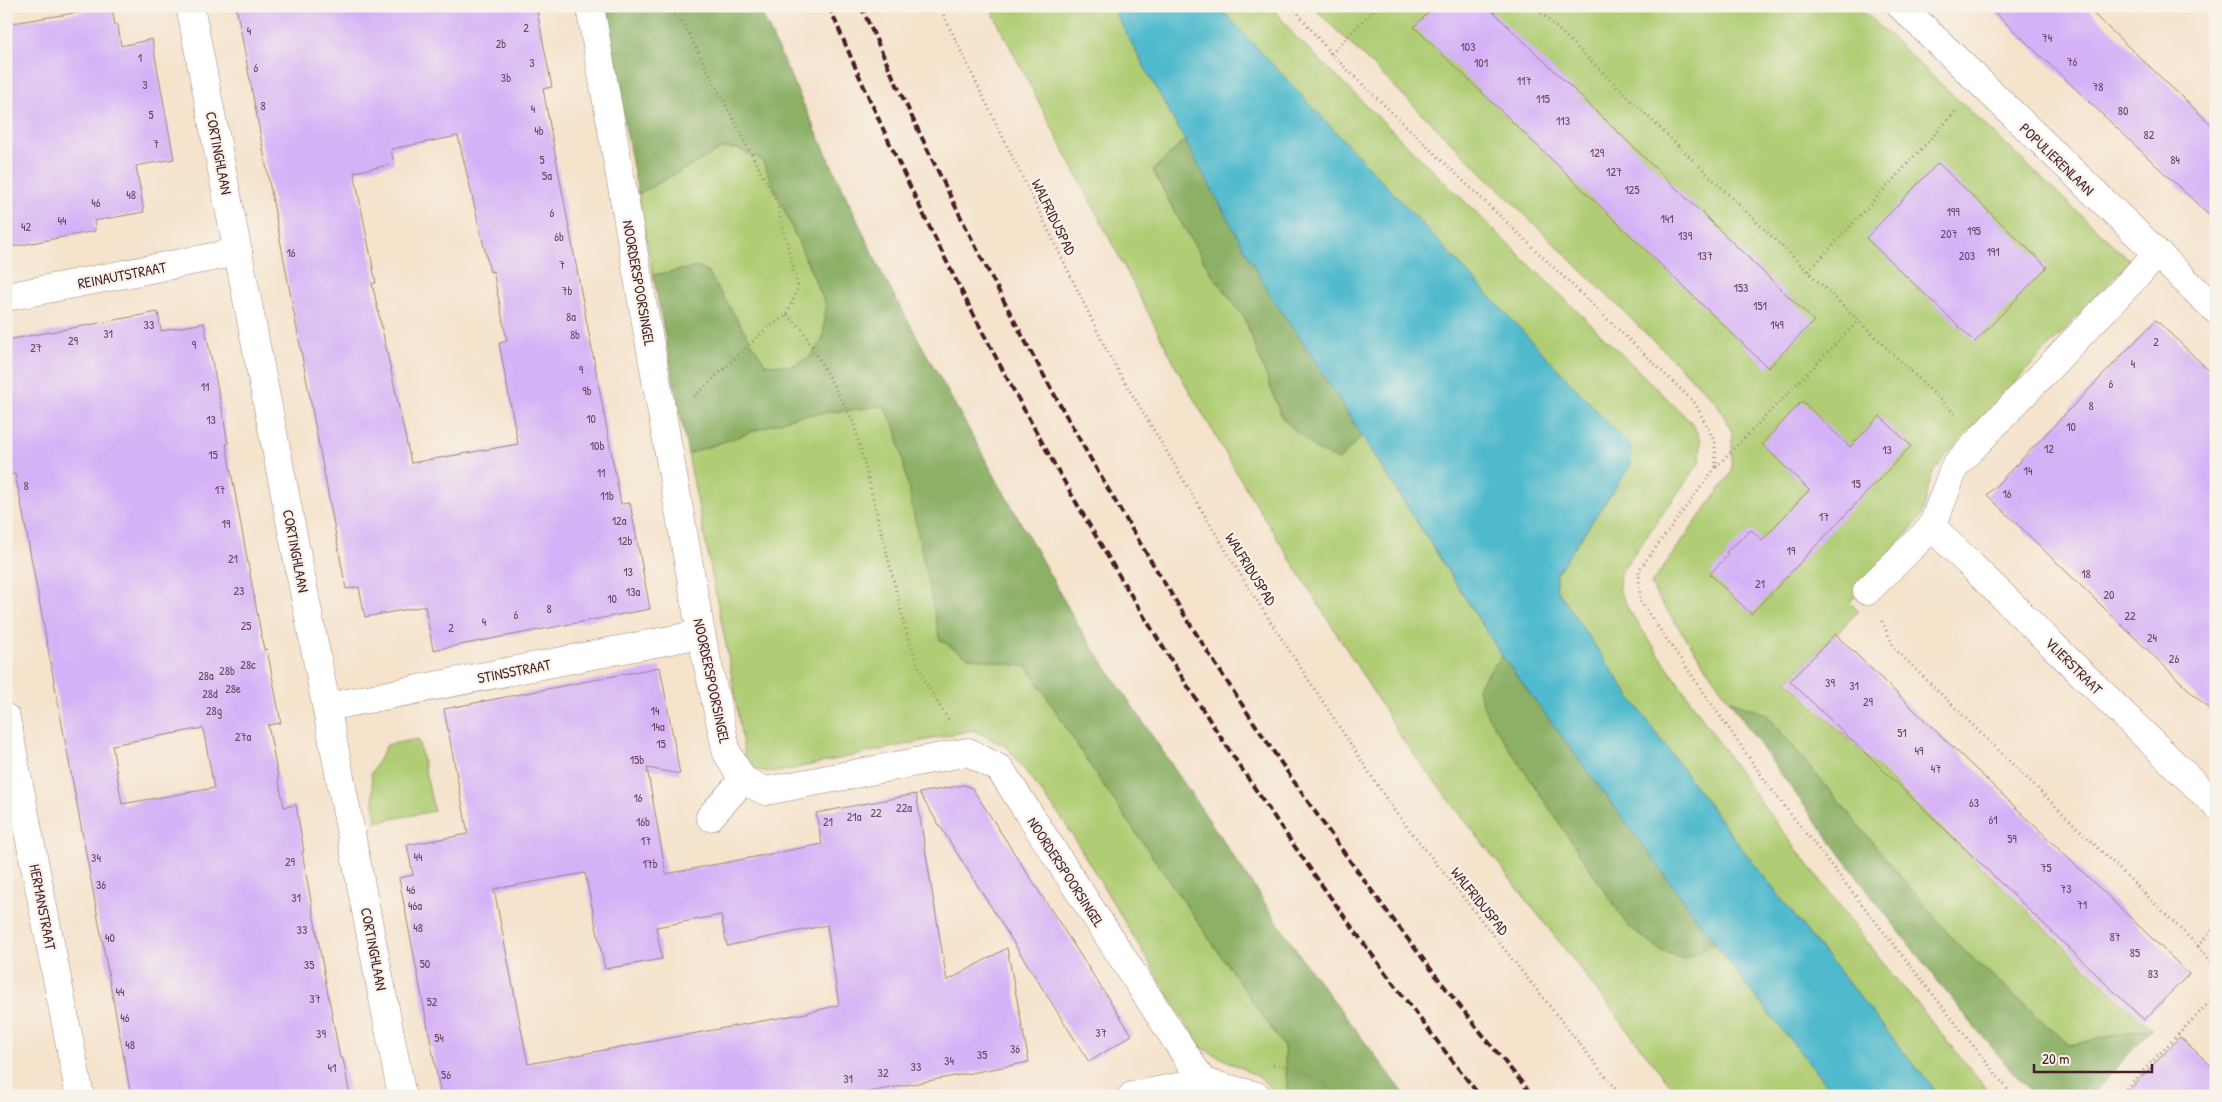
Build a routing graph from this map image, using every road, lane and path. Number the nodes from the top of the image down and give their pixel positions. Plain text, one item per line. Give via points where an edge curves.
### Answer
1 (190, 6) edge
2 (590, 6) edge
3 (662, 6) edge
4 (939, 6) edge
5 (1292, 6) edge
6 (1377, 6) edge
7 (1534, 6) edge
8 (1918, 12) edge
9 (1331, 54) junction
10 (1980, 84) junction
11 (238, 252) junction
12 (2156, 254) junction
13 (1809, 271) junction
14 (6, 297) edge
15 (2216, 310) edge
16 (787, 315) junction
17 (1858, 321) junction
18 (661, 411) junction
19 (1981, 439) junction
20 (1716, 467) junction
21 (1932, 526) junction
22 (1867, 591) joint
23 (701, 634) junction
24 (326, 707) junction
25 (6, 718) edge
26 (968, 752) junction
27 (743, 780) junction
28 (2216, 805) edge
29 (710, 817) dead end
30 (2216, 926) edge
31 (2198, 946) junction
32 (2216, 967) edge
33 (2216, 994) edge
34 (1203, 1082) junction
35 (80, 1096) edge
36 (402, 1096) edge
37 (1132, 1096) edge
38 (1256, 1096) edge
39 (1621, 1096) edge
40 (2013, 1096) edge
41 (2119, 1096) edge

1 - 11 street, CORTINGHLAAN
2 - 18 street, NOORDERSPOORSINGEL
3 - 16 path via 681,19 776,201 798,287
4 - 39 path, WALFRIDUSPAD via 1111,359 1246,584 1392,809
5 - 9 path
6 - 9 path
7 - 13 path
8 - 10 street, POPULIERENLAAN
9 - 20 path via 1695,403 1715,442
10 - 12 street, POPULIERENLAAN
10 - 13 path
11 - 14 street, REINAUTSTRAAT
11 - 24 street, CORTINGHLAAN
12 - 15 street, POPULIERENLAAN
12 - 19 street
13 - 17 path
16 - 18 path via 767,328 693,398
16 - 26 path via 803,330 854,423 908,638 924,680
17 - 19 path
17 - 20 path
18 - 23 street, NOORDERSPOORSINGEL
19 - 21 street via 1956,466
20 - 40 path via 1639,570 1640,601 1771,789
21 - 22 street
21 - 28 street, VLIERSTRAAT
22 - 31 path via 1894,648
23 - 24 street, STINSSTRAAT
23 - 27 street, NOORDERSPOORSINGEL via 727,753
24 - 36 street, CORTINGHLAAN
25 - 35 street, HERMANSTRAAT
26 - 27 street via 766,791
26 - 34 street, NOORDERSPOORSINGEL via 1000,769
27 - 29 street
30 - 31 path
31 - 32 path
33 - 41 path
34 - 37 street
34 - 38 street

